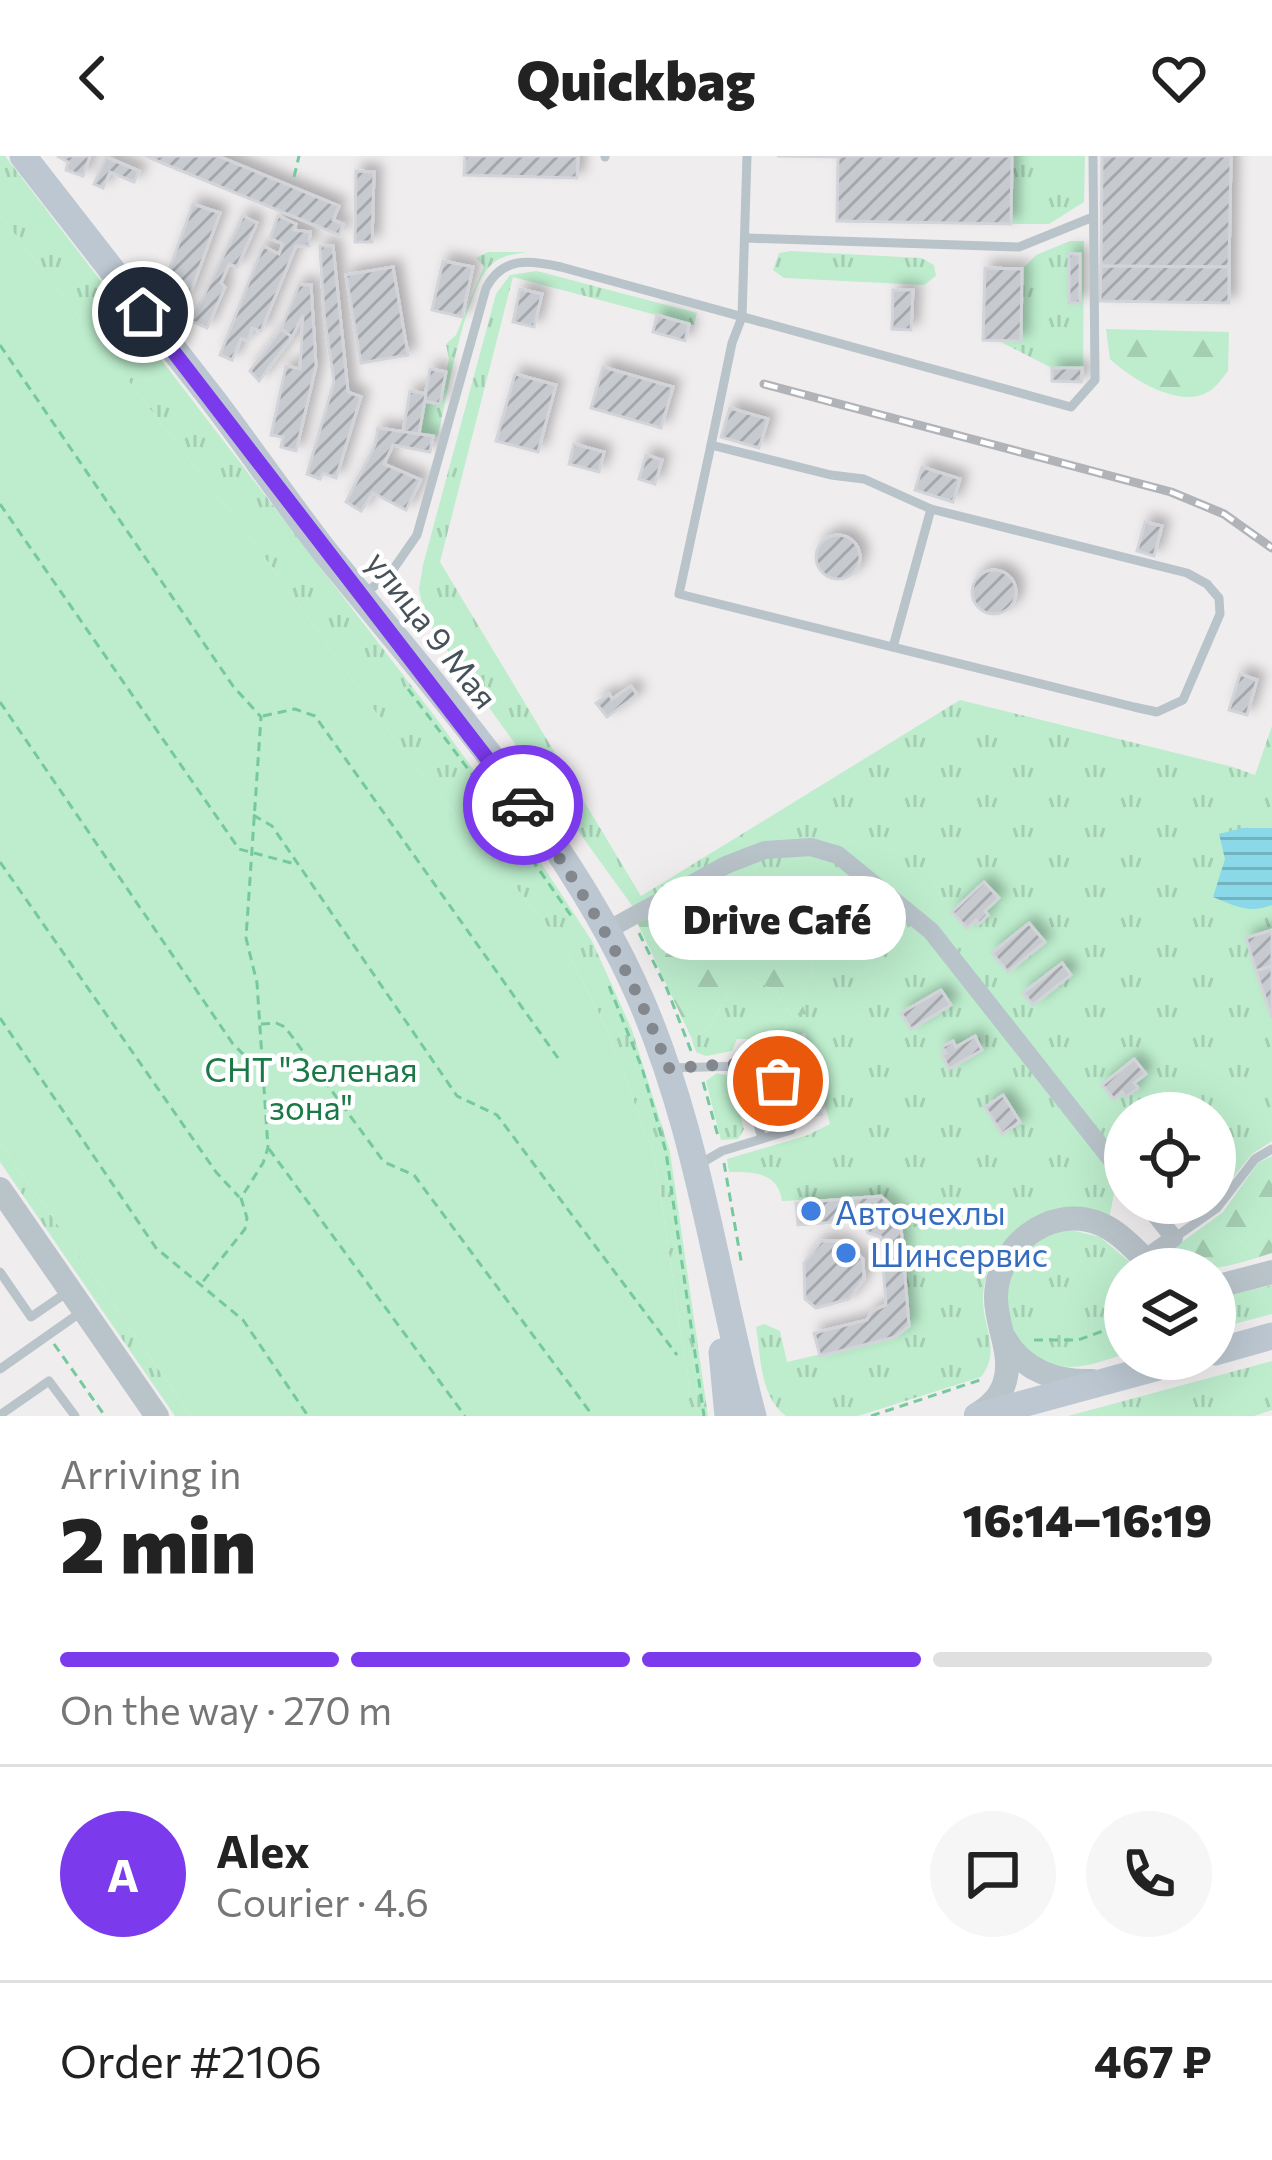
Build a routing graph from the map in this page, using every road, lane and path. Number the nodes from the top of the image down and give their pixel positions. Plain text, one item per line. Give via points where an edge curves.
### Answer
1 (23, 156) edge
2 (299, 156) edge
3 (746, 156) edge
4 (1093, 156) edge
5 (294, 177) dead end
6 (1093, 217) junction
7 (745, 238) junction
8 (742, 317) junction
9 (0, 344) edge
10 (711, 446) junction
11 (0, 504) edge
12 (931, 509) junction
13 (362, 596) junction
14 (893, 647) junction
15 (405, 686) dead end
16 (0, 702) edge
17 (261, 717) junction
18 (252, 815) junction
19 (250, 852) junction
20 (0, 862) edge
21 (297, 865) junction
22 (594, 932) junction
23 (603, 972) dead end
24 (0, 1018) edge
25 (261, 1024) junction
26 (558, 1058) dead end
27 (262, 1059) junction
28 (668, 1068) junction
29 (778, 1081) dead end
30 (748, 1088) junction
31 (795, 1121) dead end
32 (762, 1138) junction
33 (268, 1148) junction
34 (1272, 1149) edge
35 (1104, 1150) edge
36 (698, 1165) junction
37 (0, 1189) edge
38 (242, 1198) junction
39 (1163, 1224) edge
40 (1174, 1238) junction
41 (1132, 1248) edge
42 (1165, 1248) edge
43 (715, 1264) junction
44 (0, 1272) edge
45 (1272, 1272) edge
46 (1236, 1281) edge
47 (201, 1284) junction
48 (77, 1300) junction
49 (1000, 1331) junction
50 (1104, 1331) edge
51 (48, 1334) junction
52 (1272, 1336) edge
53 (1026, 1341) dead end
54 (1236, 1346) edge
55 (677, 1355) dead end
56 (0, 1369) edge
57 (1111, 1380) joint
58 (0, 1415) edge
59 (75, 1416) edge
60 (105, 1416) edge
61 (157, 1416) edge
62 (308, 1416) edge
63 (465, 1416) edge
64 (593, 1416) edge
65 (704, 1416) edge
66 (728, 1416) edge
67 (753, 1416) edge
68 (976, 1416) edge

1 - 13 main road, улица 9 Мая
2 - 5 path
3 - 7 lane
4 - 6 lane
6 - 7 lane via 1019,247
6 - 8 lane via 1095,380 1071,407
7 - 8 lane
8 - 10 lane
8 - 13 lane via 542,262 500,269 486,288 417,535 392,572
9 - 17 path
10 - 12 lane via 864,479
10 - 14 lane via 679,594
11 - 19 path via 238,849
12 - 14 lane
12 - 14 lane via 1187,573 1220,598 1220,614 1183,700 1157,712
13 - 22 main road, улица 9 Мая via 510,786
15 - 22 path
16 - 27 path via 233,1044
17 - 18 path
17 - 26 path via 295,709 315,716
18 - 19 path
18 - 21 path via 272,826
19 - 21 path
19 - 25 path via 246,938
20 - 38 path
21 - 55 path via 457,1096 497,1115
22 - 28 main road, улица 9 Мая via 631,976
22 - 35 street via 765,850 838,854 931,931
23 - 65 path via 666,1152
24 - 47 path via 156,1248
25 - 27 path
25 - 64 path via 285,1027 384,1162 414,1175
27 - 33 path
28 - 30 lane via 735,1064
28 - 36 main road, улица 9 Мая
29 - 30 lane
30 - 32 lane
31 - 32 lane via 791,1130
32 - 36 lane
33 - 38 path
33 - 63 path
34 - 40 lane via 1217,1208
36 - 43 main road, улица 9 Мая
37 - 48 street
38 - 47 path via 245,1229
39 - 40 street
40 - 42 street
41 - 49 street via 1095,1221 1038,1228 999,1275
43 - 66 main road, улица 9 Мая
43 - 67 main road, улица 9 Мая
44 - 48 lane via 32,1317
45 - 46 street
47 - 62 path via 244,1320
48 - 51 lane
48 - 61 street
49 - 57 street via 1040,1372
49 - 68 street via 1005,1384
50 - 53 path
51 - 56 lane
51 - 60 path
52 - 54 main road
57 - 68 main road
58 - 59 lane via 50,1381

